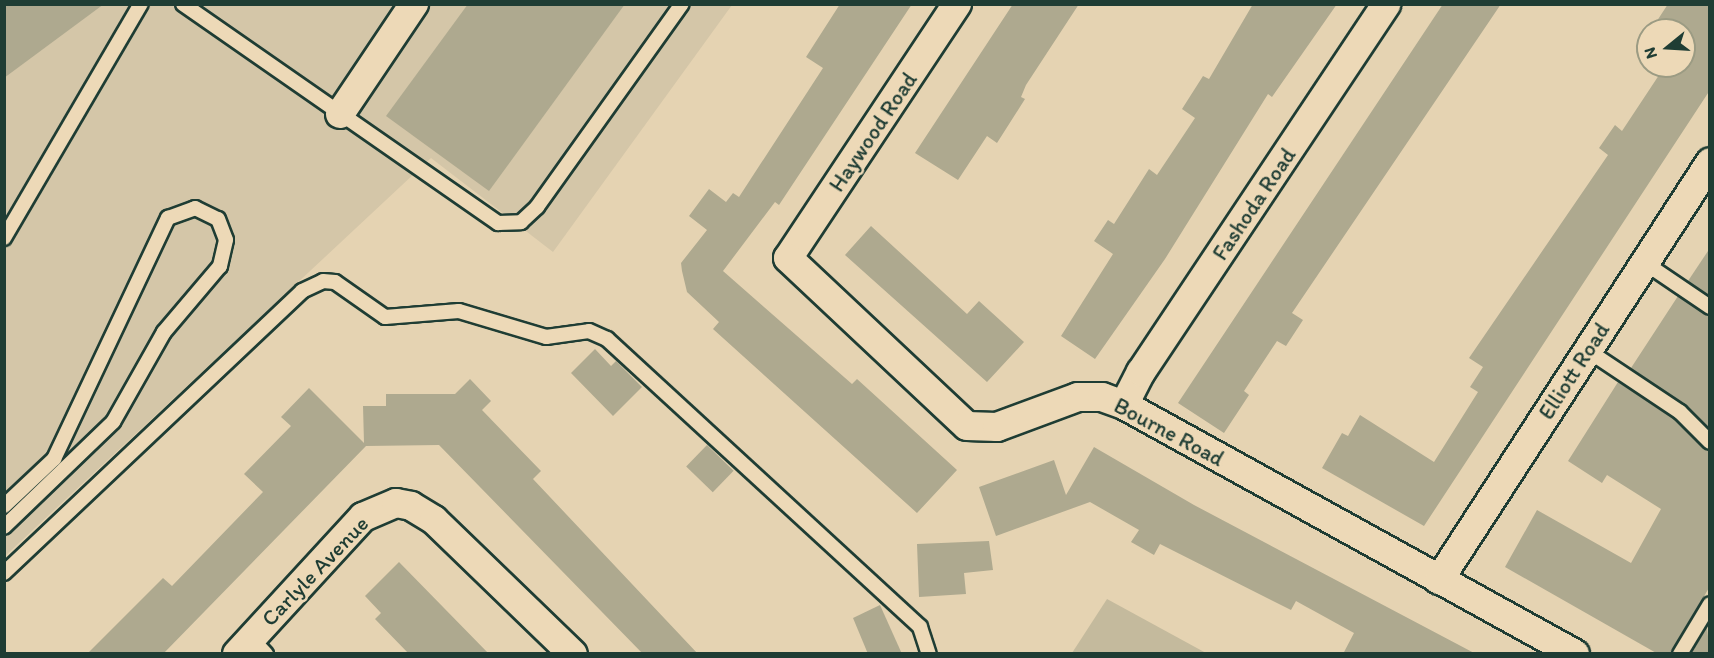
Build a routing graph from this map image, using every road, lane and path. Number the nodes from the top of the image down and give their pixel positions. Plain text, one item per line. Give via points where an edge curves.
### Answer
1 (141, 4) edge
2 (183, 4) edge
3 (414, 4) edge
4 (682, 4) edge
5 (957, 4) edge
6 (1386, 4) edge
7 (340, 114) junction
8 (1710, 162) edge
9 (5, 242) edge
10 (788, 258) joint
11 (1645, 263) junction
12 (1710, 307) edge
13 (1587, 350) junction
14 (1124, 405) junction
15 (1710, 442) edge
16 (4, 506) edge
17 (4, 527) edge
18 (4, 573) edge
19 (1439, 580) junction
20 (1710, 604) edge
21 (251, 648) edge
22 (573, 654) edge
23 (929, 654) edge
24 (1575, 654) edge
25 (1680, 654) edge

1 - 9 lane
2 - 7 lane
3 - 7 street
4 - 7 lane via 537,207 520,222 498,223
5 - 10 street, Haywood Road
6 - 14 street, Fashoda Road
8 - 11 street, Elliott Road
10 - 14 street, Bourne Road via 967,426 997,427 1078,397 1102,397
11 - 12 lane
11 - 13 street, Elliott Road
13 - 15 lane via 1680,412
13 - 19 street, Elliott Road
14 - 19 street, Bourne Road
16 - 17 lane via 54,459 168,218 195,208 218,219 225,240 220,266 164,332 113,422
18 - 23 lane via 302,291 323,281 334,282 385,317 459,311 546,337 589,331 608,339 920,627
19 - 24 street, Bourne Road
20 - 25 lane
21 - 22 street, Carlyle Avenue via 363,517 396,503 434,520

